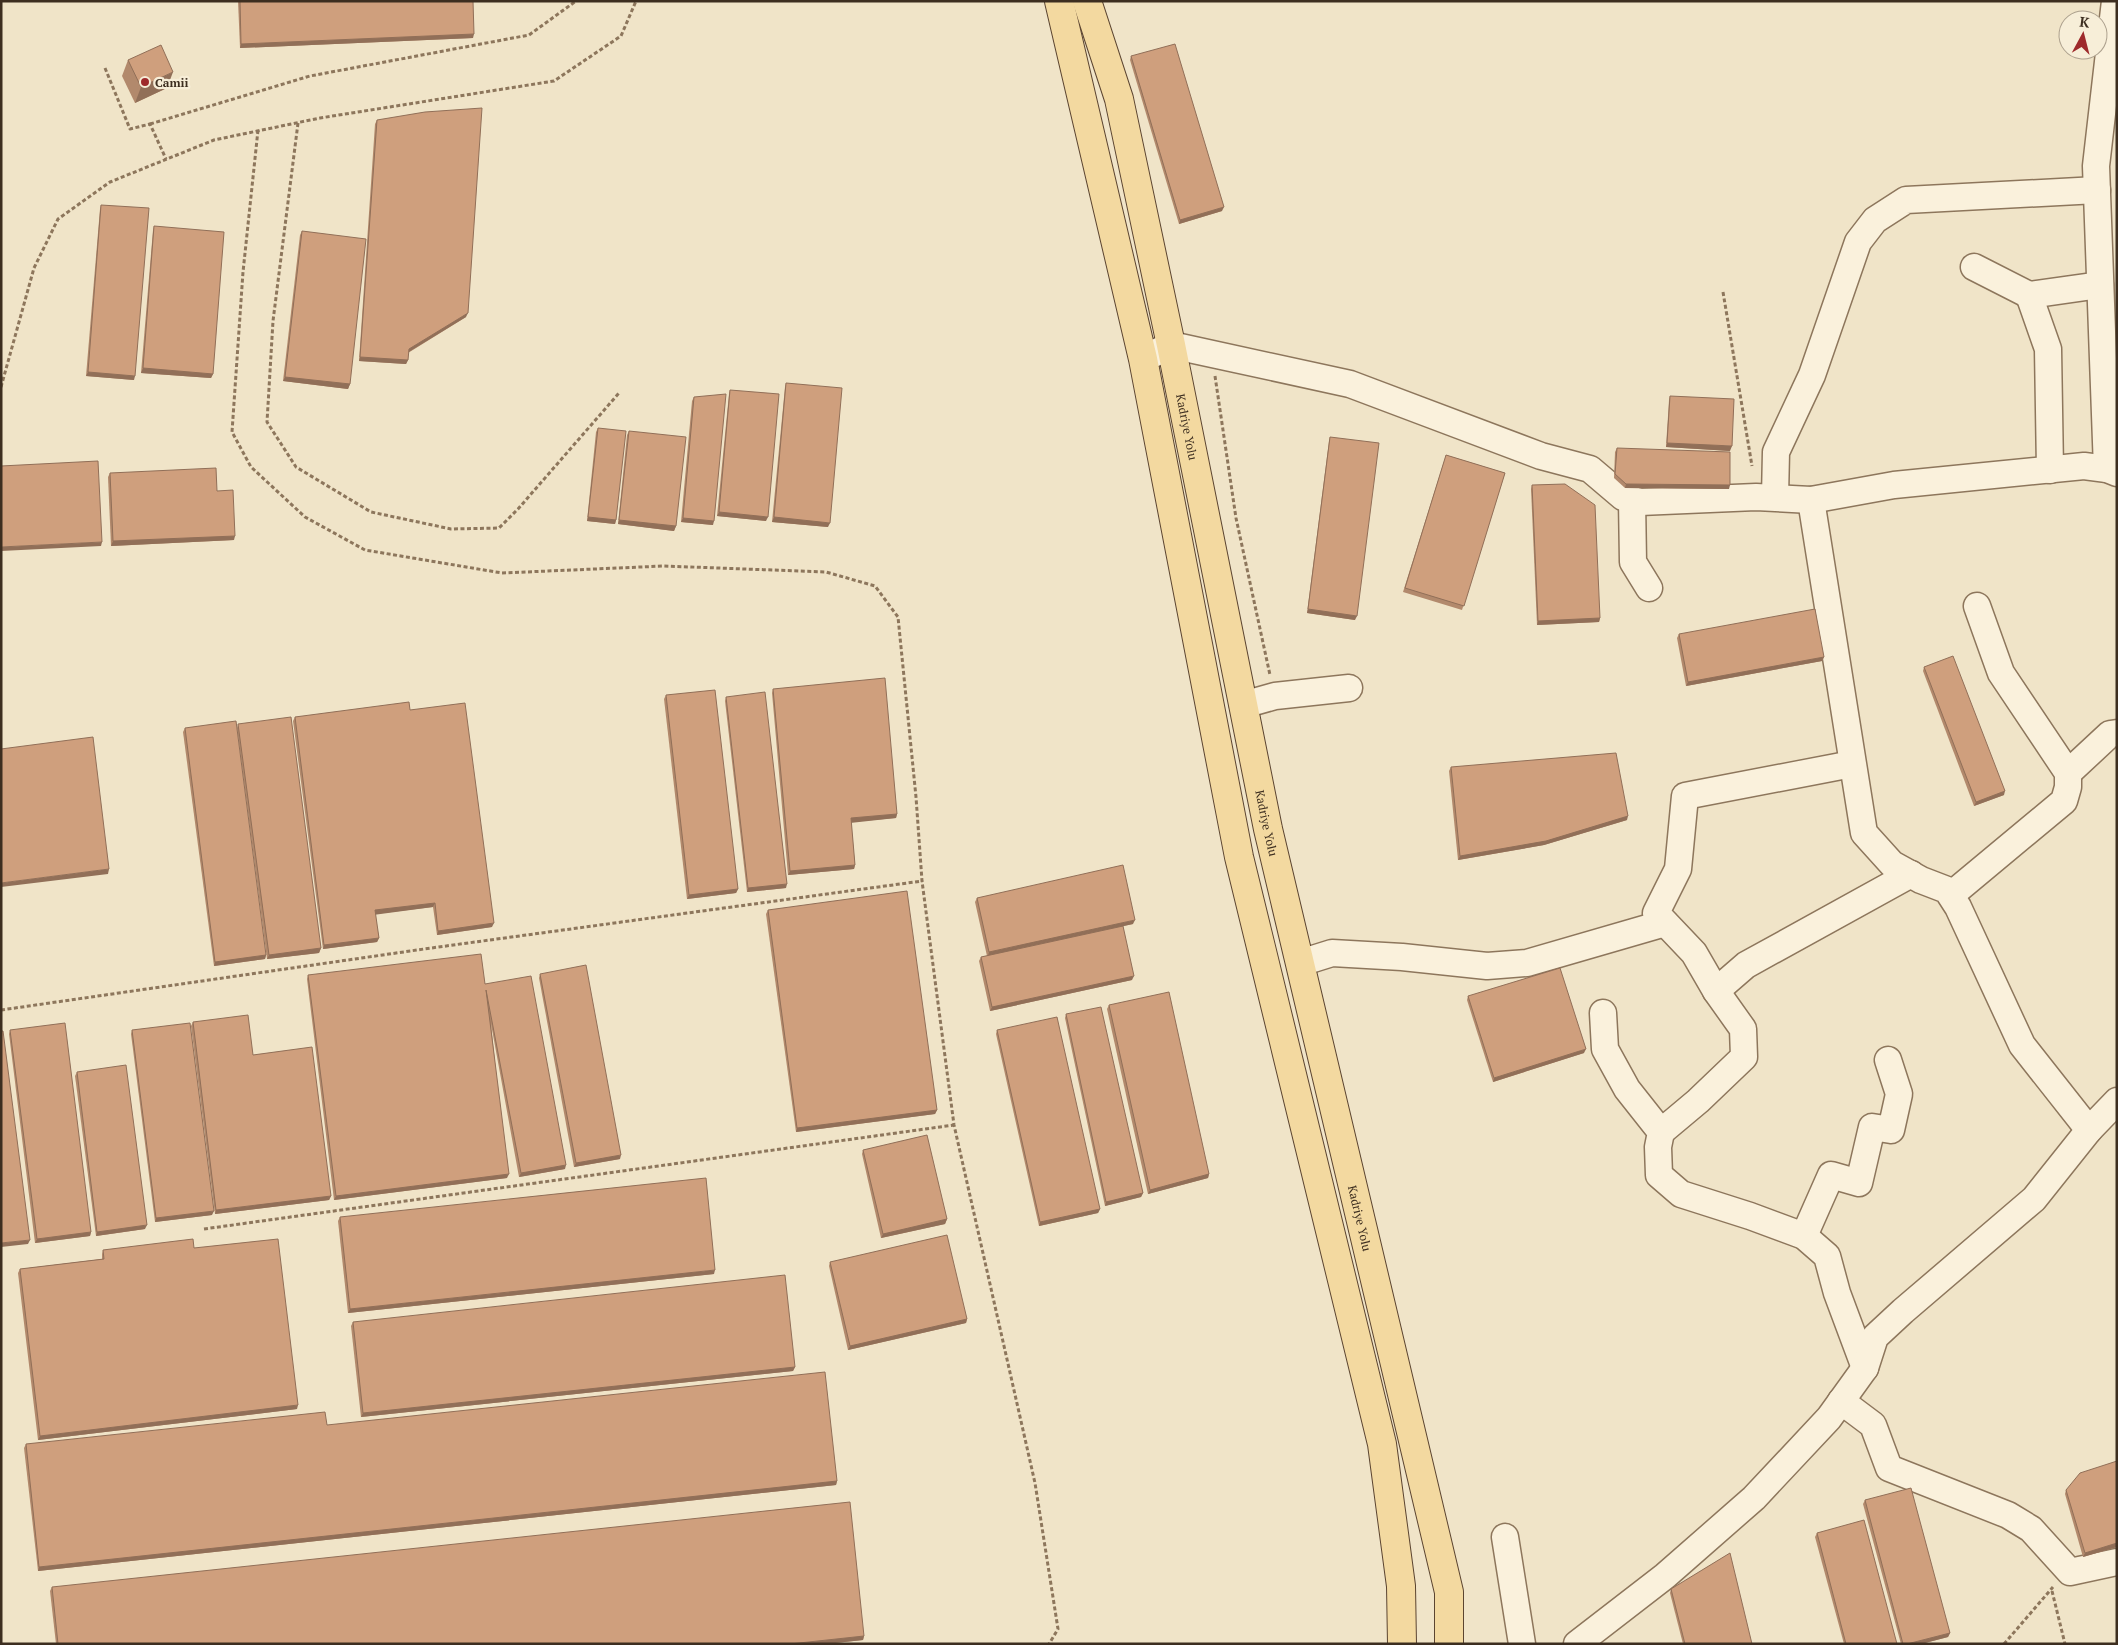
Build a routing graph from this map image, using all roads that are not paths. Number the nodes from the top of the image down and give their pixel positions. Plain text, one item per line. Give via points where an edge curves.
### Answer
1 (1059, 1) edge
2 (1087, 1) edge
3 (2115, 1) edge
4 (2097, 190) junction
5 (1974, 266) dead end
6 (2100, 285) junction
7 (2029, 295) junction
8 (1172, 345) junction
9 (1144, 359) junction
10 (2050, 470) junction
11 (2112, 471) edge
12 (1765, 497) junction
13 (1632, 500) junction
14 (1810, 500) junction
15 (1649, 588) dead end
16 (1977, 606) dead end
17 (1349, 688) dead end
18 (1243, 704) junction
19 (2117, 732) edge
20 (1852, 764) junction
21 (2068, 774) junction
22 (1911, 874) junction
23 (1951, 895) junction
24 (1665, 923) junction
25 (1300, 963) junction
26 (1716, 991) junction
27 (1602, 1013) dead end
28 (1888, 1060) dead end
29 (2117, 1101) edge
30 (2089, 1130) junction
31 (1661, 1132) junction
32 (1804, 1236) junction
33 (1865, 1368) junction
34 (1841, 1401) junction
35 (1506, 1537) dead end
36 (2117, 1562) edge
37 (1402, 1644) edge
38 (1449, 1644) edge
39 (1522, 1644) edge
40 (1577, 1644) edge

1 - 9 main road
2 - 8 main road, Kadriye Yolu via 1119,99
3 - 4 street via 2096,166
4 - 6 street
4 - 12 street via 1906,200 1875,220 1858,242 1812,374 1776,452
5 - 7 street
6 - 7 street
6 - 11 street
7 - 10 street via 2048,348
8 - 9 street
8 - 13 street via 1350,384 1540,456 1590,469 1623,498
8 - 18 main road, Kadriye Yolu
9 - 37 main road via 1239,857 1382,1444 1401,1586
10 - 11 street via 2084,466
10 - 14 street via 1894,485
12 - 13 street
12 - 14 street
13 - 15 street via 1633,562
14 - 20 street
16 - 21 street via 2001,673
17 - 18 street via 1275,696
18 - 25 main road, Kadriye Yolu
19 - 21 street via 2110,734
20 - 22 street via 1864,833 1892,864
20 - 24 street via 1685,796 1678,869 1656,913
21 - 23 street via 2064,802
22 - 23 street via 1947,890
22 - 26 street via 1746,965
23 - 30 street via 2022,1045
24 - 25 street via 1527,963 1487,966 1332,953
24 - 26 street via 1694,953
25 - 38 main road, Kadriye Yolu via 1449,1592
26 - 31 street via 1743,1029 1744,1057 1698,1102
27 - 31 street via 1605,1049 1627,1089
28 - 32 street via 1899,1094 1891,1130 1872,1127 1859,1183 1831,1175
29 - 30 street
30 - 33 street via 2034,1199 1875,1337
31 - 32 street via 1659,1175 1681,1194
32 - 33 street via 1827,1256
33 - 34 street
34 - 36 street via 1873,1425 1889,1468 2008,1515 2031,1529 2070,1572
34 - 40 street via 1754,1498 1665,1576
35 - 39 street

